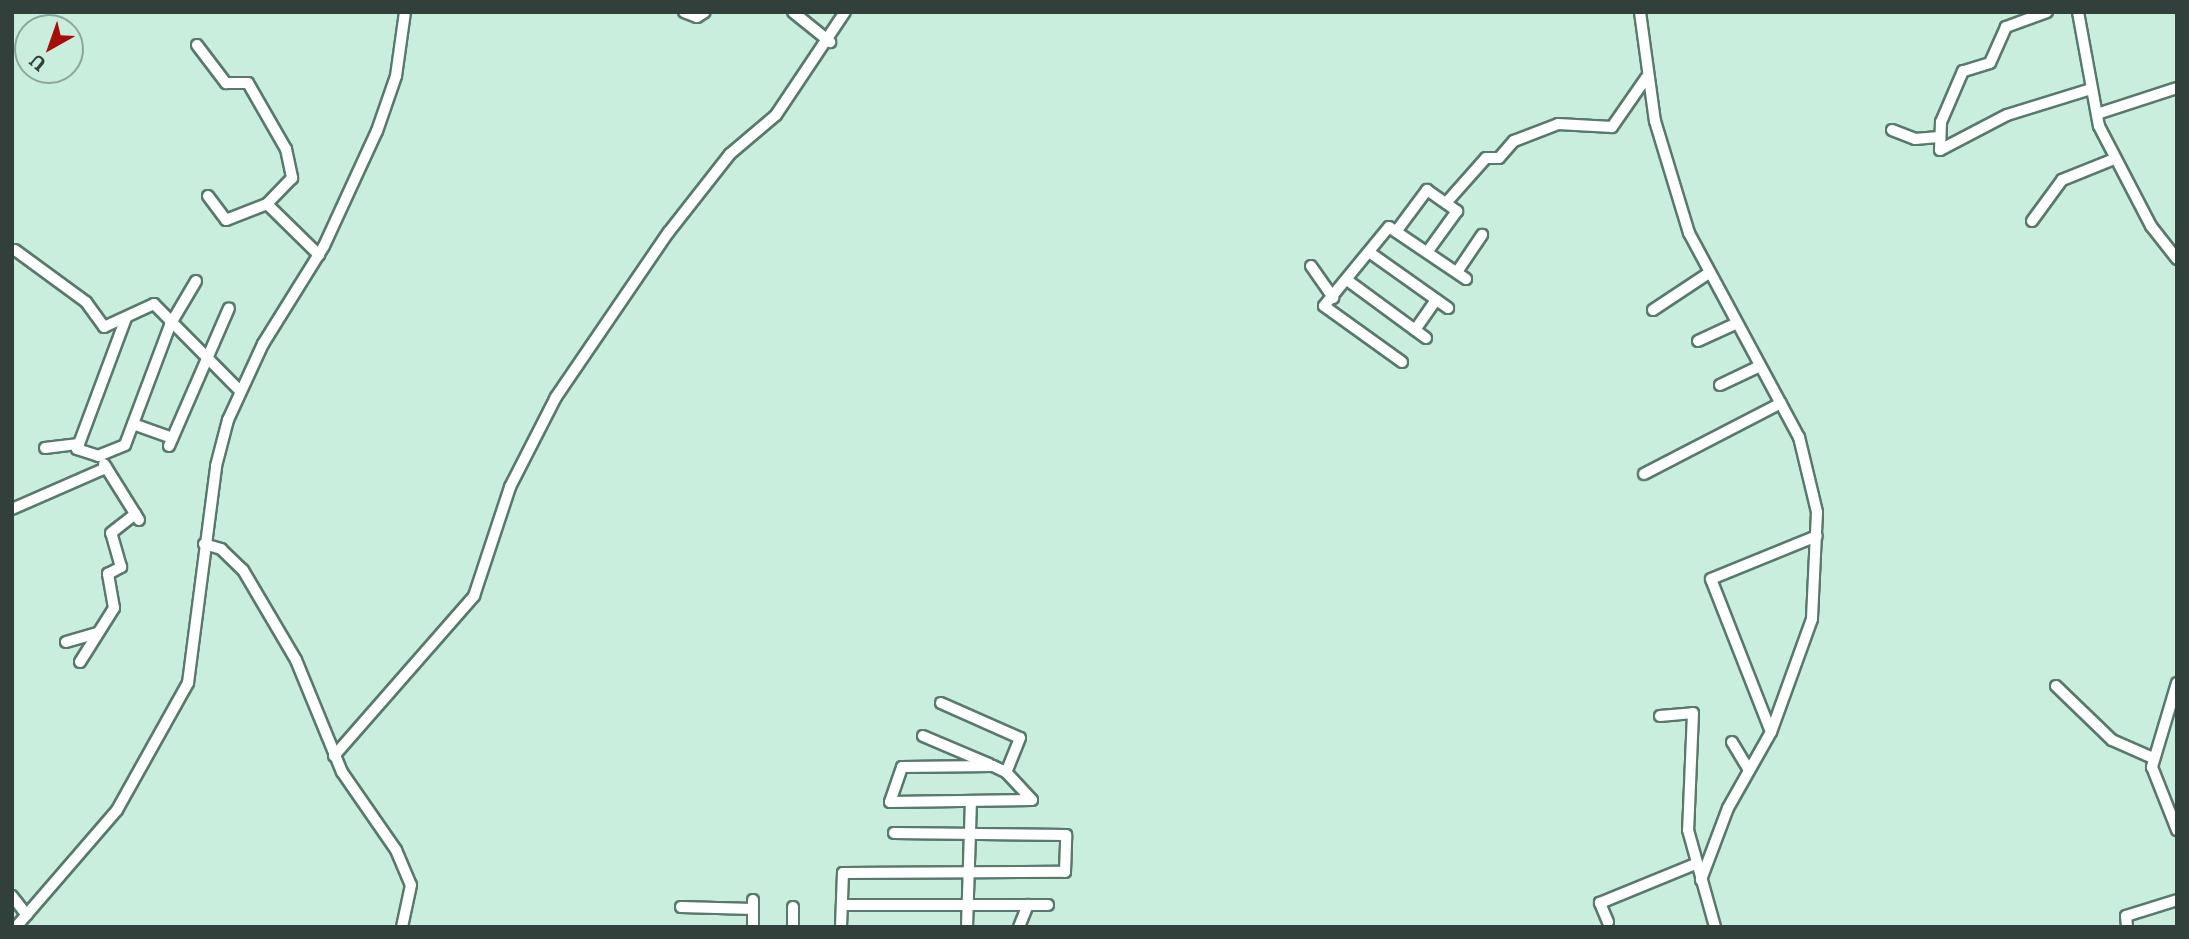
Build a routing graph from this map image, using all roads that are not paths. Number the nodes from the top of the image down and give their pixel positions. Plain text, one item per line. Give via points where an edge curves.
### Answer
1 (405, 12) edge
2 (684, 12) edge
3 (705, 12) edge
4 (793, 12) edge
5 (845, 12) edge
6 (1640, 12) edge
7 (2046, 12) edge
8 (2078, 12) edge
9 (830, 42) junction
10 (197, 45) dead end
11 (1646, 78) junction
12 (2177, 88) edge
13 (2091, 89) junction
14 (2097, 114) junction
15 (1892, 130) dead end
16 (1939, 137) junction
17 (2114, 159) junction
18 (208, 196) dead end
19 (1446, 203) junction
20 (267, 204) junction
21 (2032, 221) dead end
22 (1398, 229) junction
23 (1482, 235) dead end
24 (15, 250) dead end
25 (1428, 251) junction
26 (1369, 252) junction
27 (318, 256) junction
28 (2177, 259) edge
29 (1311, 266) dead end
30 (1709, 273) junction
31 (1347, 280) junction
32 (196, 281) dead end
33 (1334, 298) junction
34 (1436, 300) junction
35 (229, 308) dead end
36 (1448, 309) dead end
37 (1653, 310) dead end
38 (126, 317) junction
39 (1735, 324) junction
40 (170, 326) junction
41 (1415, 330) junction
42 (1426, 338) dead end
43 (1698, 341) dead end
44 (203, 357) junction
45 (1402, 362) dead end
46 (1760, 366) junction
47 (1720, 385) dead end
48 (239, 390) junction
49 (1781, 403) junction
50 (132, 424) junction
51 (79, 444) junction
52 (45, 448) dead end
53 (98, 456) junction
54 (106, 468) junction
55 (1644, 474) dead end
56 (12, 509) edge
57 (1817, 536) junction
58 (204, 544) junction
59 (99, 633) junction
60 (66, 642) dead end
61 (80, 662) dead end
62 (2177, 683) edge
63 (2056, 686) dead end
64 (941, 703) dead end
65 (1660, 716) dead end
66 (1771, 732) junction
67 (923, 736) dead end
68 (1732, 742) dead end
69 (334, 756) junction
70 (2153, 758) junction
71 (993, 766) junction
72 (1749, 770) junction
73 (1006, 772) junction
74 (971, 801) junction
75 (2177, 830) edge
76 (894, 833) dead end
77 (971, 834) junction
78 (1693, 865) junction
79 (970, 872) junction
80 (1701, 880) junction
81 (12, 896) edge
82 (2177, 900) edge
83 (842, 905) junction
84 (968, 905) junction
85 (1028, 905) junction
86 (1048, 905) dead end
87 (681, 907) dead end
88 (793, 907) dead end
89 (27, 915) junction
90 (1608, 922) dead end
91 (16, 927) edge
92 (402, 927) edge
93 (753, 927) edge
94 (793, 927) edge
95 (841, 927) edge
96 (967, 927) edge
97 (1019, 927) edge
98 (1715, 927) edge
99 (2127, 927) edge

1 - 27 street via 389,102
2 - 3 street via 697,17
4 - 9 street
5 - 9 street
6 - 11 street
7 - 16 street via 2006,26 1990,64 1963,71
8 - 13 street
9 - 69 street via 776,115 722,164 641,271 540,425 505,499 474,596
10 - 20 street via 226,83 248,83 286,149 292,177
11 - 19 street via 1612,127 1558,124 1514,141 1499,158 1486,158
11 - 30 street via 1669,176
12 - 14 street
13 - 14 street
13 - 16 street via 2007,115 1942,150
14 - 17 street
15 - 16 street via 1915,139
17 - 21 street via 2058,183
17 - 28 street
18 - 20 street via 226,220
19 - 22 street via 1427,190
19 - 25 street via 1457,211
20 - 27 street
22 - 25 street
22 - 26 street via 1389,227
23 - 25 street via 1461,276
24 - 38 street via 86,302 103,327
26 - 31 street
26 - 34 street
27 - 48 street
29 - 33 street
30 - 37 street
30 - 39 street
31 - 33 street
31 - 41 street
32 - 40 street
33 - 45 street via 1324,306
34 - 36 street
34 - 41 street
35 - 44 street
38 - 40 street via 150,302
38 - 51 street
39 - 43 street
39 - 46 street
40 - 44 street
40 - 50 street
41 - 42 street
44 - 48 street
44 - 50 street via 171,442
46 - 47 street
46 - 49 street
48 - 58 street via 216,466
49 - 55 street
49 - 57 street via 1810,469
50 - 53 street via 125,445
51 - 52 street
51 - 53 street via 77,449
53 - 54 street
54 - 56 street
54 - 59 street via 137,517 111,533 121,567 108,574 114,608
57 - 66 street via 1815,607
57 - 66 street via 1711,579
58 - 69 street via 221,549 243,570 296,660
58 - 89 street via 187,683 117,810
59 - 60 street
59 - 61 street
62 - 70 street
63 - 70 street via 2112,740
64 - 73 street via 1020,738
65 - 78 street via 1693,713 1688,830
66 - 72 street
67 - 71 street
68 - 72 street
69 - 92 street via 411,885
70 - 75 street via 2155,781
71 - 73 street
71 - 74 street via 902,767 890,802
72 - 80 street
73 - 74 street via 1032,800
74 - 77 street
76 - 77 street
77 - 79 street
77 - 79 street via 1066,835 1065,872
78 - 80 street
78 - 90 street via 1599,904
79 - 83 street via 843,873
79 - 84 street
80 - 98 street
81 - 89 street
82 - 99 street via 2126,916
83 - 84 street
83 - 95 street
84 - 85 street
84 - 96 street
85 - 86 street
85 - 97 street
87 - 93 street via 753,905
88 - 94 street
89 - 91 street

